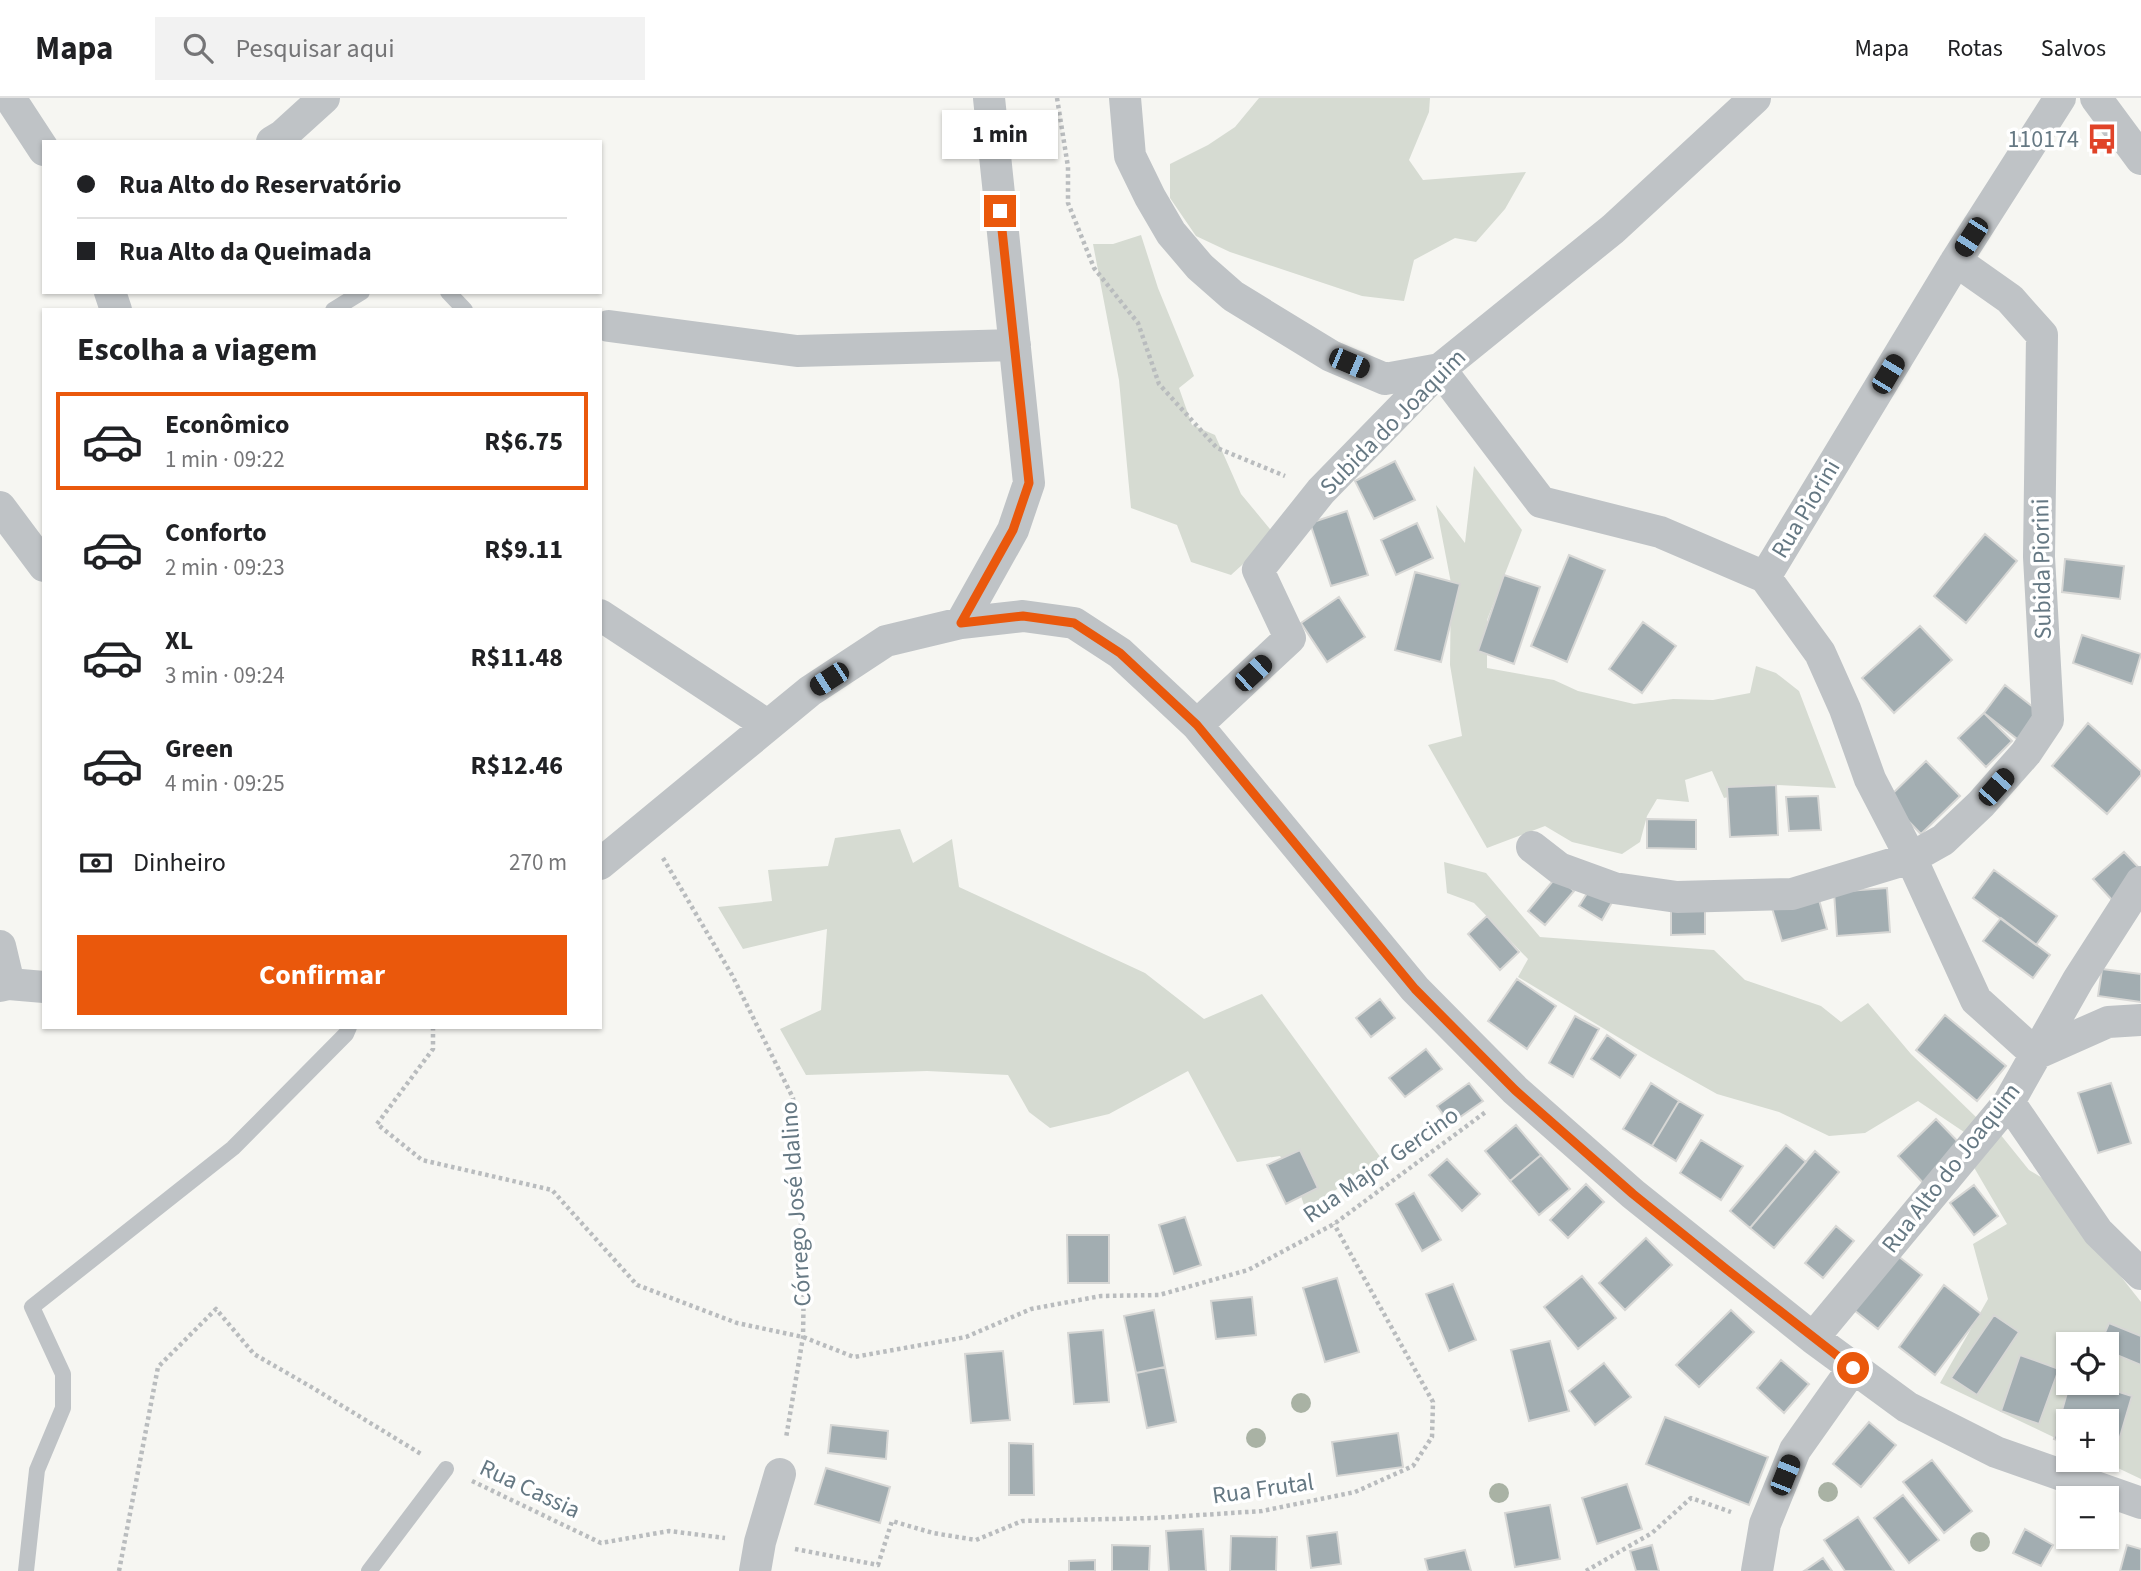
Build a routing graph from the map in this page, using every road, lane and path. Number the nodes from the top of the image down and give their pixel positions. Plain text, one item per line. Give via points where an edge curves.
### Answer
1 (10, 98) edge
2 (324, 98) edge
3 (989, 98) edge
4 (1057, 98) edge
5 (1125, 98) edge
6 (1755, 98) edge
7 (2060, 98) edge
8 (2096, 98) edge
9 (275, 140) edge
10 (42, 147) edge
11 (2141, 159) edge
12 (1956, 261) junction
13 (359, 294) edge
14 (450, 294) edge
15 (336, 308) edge
16 (463, 308) edge
17 (605, 331) edge
18 (1015, 345) junction
19 (1440, 369) junction
20 (1321, 491) junction
21 (0, 507) edge
22 (42, 563) edge
23 (1765, 577) junction
24 (602, 616) edge
25 (961, 623) junction
26 (767, 725) junction
27 (1197, 725) junction
28 (645, 827) junction
29 (1532, 848) dead end
30 (1911, 858) junction
31 (602, 862) edge
32 (2141, 882) edge
33 (0, 947) edge
34 (4, 985) edge
35 (42, 987) edge
36 (2141, 1020) edge
37 (348, 1029) edge
38 (433, 1029) edge
39 (2036, 1054) junction
40 (1515, 1090) junction
41 (2009, 1102) junction
42 (1334, 1224) junction
43 (2141, 1274) edge
44 (803, 1337) junction
45 (1814, 1338) junction
46 (1853, 1368) junction
47 (446, 1469) junction
48 (780, 1474) joint
49 (2141, 1503) edge
50 (1765, 1524) junction
51 (757, 1557) edge
52 (878, 1565) joint
53 (26, 1571) edge
54 (119, 1571) edge
55 (369, 1571) edge
56 (1586, 1571) edge
57 (1757, 1571) edge

1 - 10 street
2 - 9 street
3 - 18 street
4 - 20 path via 1068,167 1068,203 1094,268 1138,323 1159,384 1217,447
5 - 19 street via 1130,156 1150,197 1171,233 1233,296 1331,356 1385,379
6 - 19 street, Subida do Joaquim via 1614,229
7 - 12 street, Rua Piorini
8 - 11 street
12 - 23 street, Rua Piorini
12 - 30 street, Subida Piorini via 2010,299 2042,335 2039,557 2048,720 1981,804 1943,840
13 - 15 lane
14 - 16 lane
17 - 18 street via 797,351
18 - 25 street via 1029,483 1013,530
19 - 20 street, Subida do Joaquim
19 - 23 street, Rua Piorini via 1541,502 1660,532
20 - 27 street, Subida do Joaquim via 1258,570 1290,638
21 - 22 street
23 - 30 street via 1820,653 1870,779
24 - 26 street
25 - 26 street via 886,641
25 - 27 street via 1023,616 1074,623 1120,653
26 - 28 street
27 - 40 street via 1415,989
28 - 31 street
28 - 44 path, Córrego José Idalino via 732,975 793,1098 804,1276
29 - 30 street, Subida Piorini via 1559,868 1614,888 1677,897 1792,894
30 - 39 street via 1976,1000
32 - 39 street, Rua Alto do Joaquim
33 - 34 street
34 - 35 street
36 - 39 street via 2108,1022
37 - 53 lane via 233,1148 33,1307 63,1374 63,1408 37,1470
38 - 44 path, Rua Major Gercino via 433,1049 377,1124 422,1160 552,1190 637,1285 737,1324
39 - 41 street, Rua Alto do Joaquim
40 - 42 path, Rua Major Gercino
40 - 45 street via 1633,1194
41 - 43 street via 2098,1232
41 - 45 street, Rua Alto do Joaquim
42 - 44 path, Rua Major Gercino via 1248,1270 1159,1295 1101,1296 1031,1309 966,1337 854,1357
42 - 52 path, Rua Frutal via 1433,1402 1432,1437 1413,1466 1355,1492 1262,1511 1022,1521 976,1540 892,1521
44 - 48 path, Córrego José Idalino
45 - 46 street
46 - 49 street via 1907,1408 1996,1452
46 - 50 street via 1795,1450
47 - 51 path, Rua Cassia via 601,1543 668,1531
47 - 54 path, Rua Cassia via 254,1354 216,1309 158,1367
47 - 55 lane
48 - 51 street
50 - 56 path via 1691,1498 1652,1534
50 - 57 street
51 - 52 path, Rua Cassia

